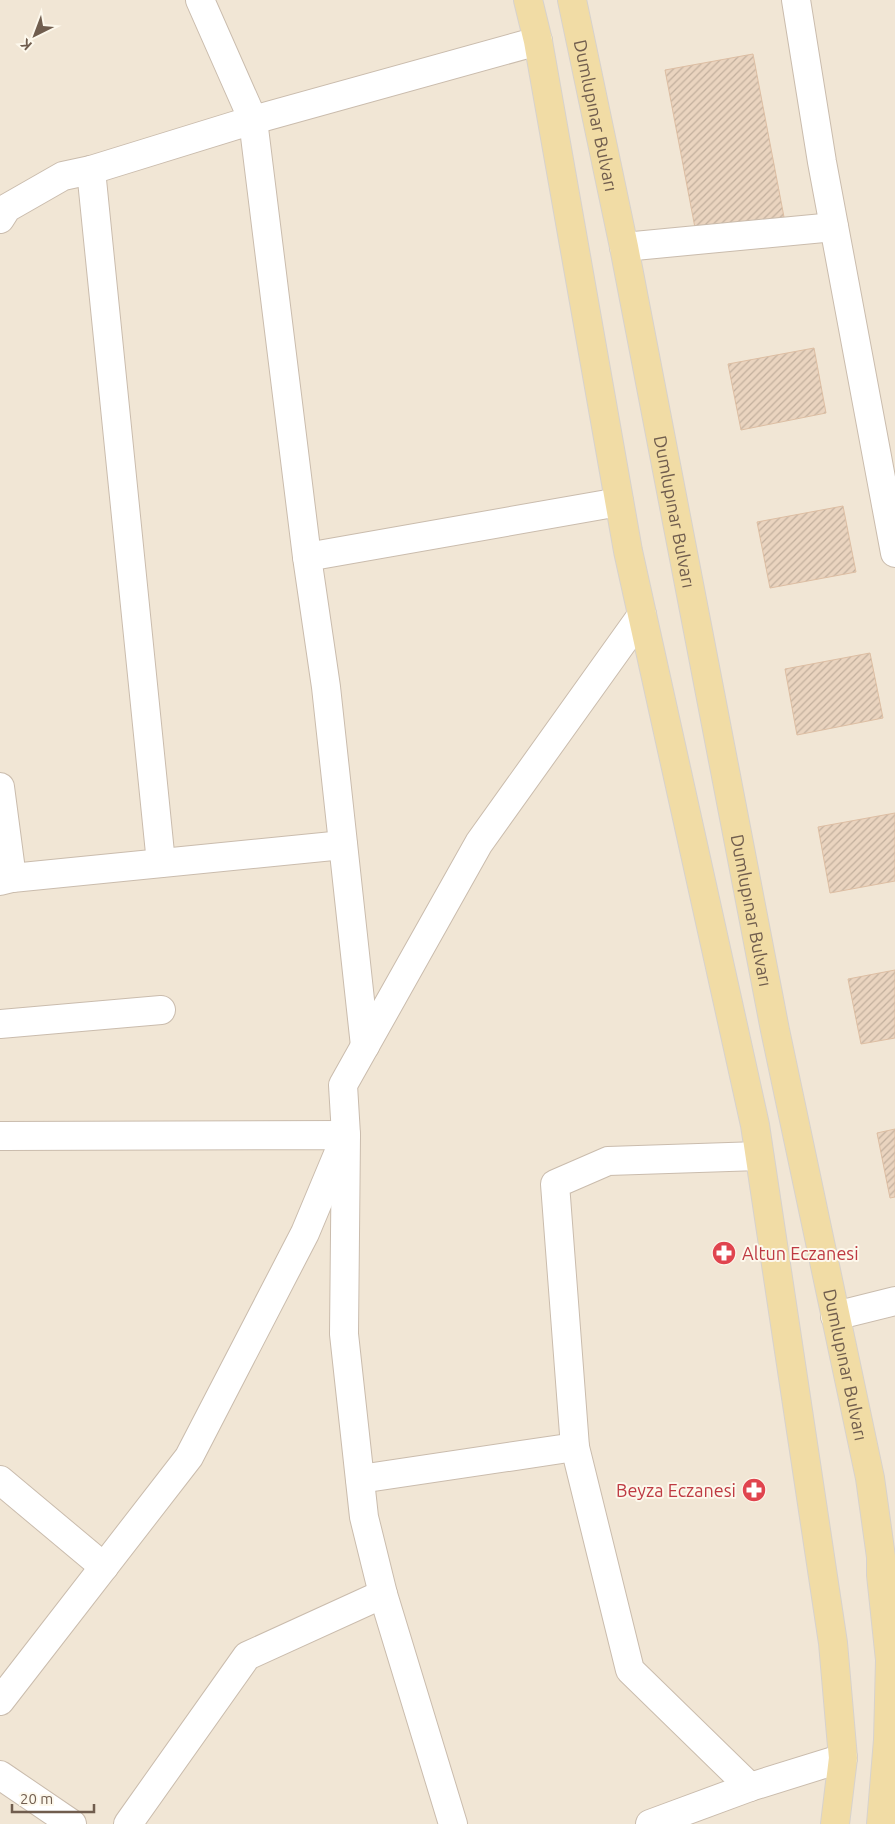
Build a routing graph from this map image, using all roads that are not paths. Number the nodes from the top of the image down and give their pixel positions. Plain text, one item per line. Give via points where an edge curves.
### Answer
1 (200, 0) edge
2 (528, 0) edge
3 (572, 0) edge
4 (796, 0) edge
5 (538, 41) junction
6 (253, 120) junction
7 (91, 170) junction
8 (0, 219) edge
9 (834, 227) junction
10 (624, 247) junction
11 (618, 502) junction
12 (895, 553) edge
13 (308, 557) junction
14 (642, 616) junction
15 (0, 787) edge
16 (343, 845) junction
17 (160, 863) junction
18 (6, 880) edge
19 (161, 1010) dead end
20 (0, 1024) edge
21 (365, 1046) junction
22 (346, 1135) junction
23 (0, 1136) edge
24 (759, 1156) junction
25 (895, 1301) edge
26 (835, 1316) junction
27 (575, 1447) junction
28 (360, 1479) junction
29 (0, 1480) edge
30 (104, 1567) junction
31 (888, 1573) edge
32 (383, 1594) junction
33 (0, 1701) edge
34 (843, 1758) junction
35 (0, 1775) edge
36 (750, 1787) junction
37 (72, 1824) edge
38 (128, 1824) edge
39 (452, 1824) edge
40 (650, 1824) edge
41 (835, 1824) edge
42 (881, 1824) edge

1 - 6 street
2 - 5 main road
3 - 10 main road, Dumlupınar Bulvarı
4 - 9 street
5 - 6 street
5 - 11 main road
6 - 7 street
6 - 13 street
7 - 8 street via 63,176 7,208
7 - 17 street
9 - 10 street
9 - 12 street
10 - 26 main road, Dumlupınar Bulvarı via 775,1030
11 - 13 street
11 - 14 main road
13 - 16 street
14 - 21 street via 479,843
14 - 24 main road via 755,1125
15 - 18 street
16 - 17 street
16 - 21 street
17 - 18 street
19 - 20 street
21 - 22 street via 344,1085
22 - 23 street
22 - 28 street via 344,1334
22 - 30 street via 305,1233 189,1457
24 - 27 street via 608,1161 555,1184
24 - 34 main road via 833,1643
25 - 26 street
26 - 31 main road, Dumlupınar Bulvarı via 870,1478 881,1557
27 - 28 street
27 - 36 street via 630,1670
28 - 32 street via 364,1517
29 - 30 street
30 - 33 street
31 - 42 main road, Dumlupınar Bulvarı via 888,1740
32 - 38 street via 247,1656
32 - 39 street
34 - 36 street
34 - 41 main road
35 - 37 street
36 - 40 street

